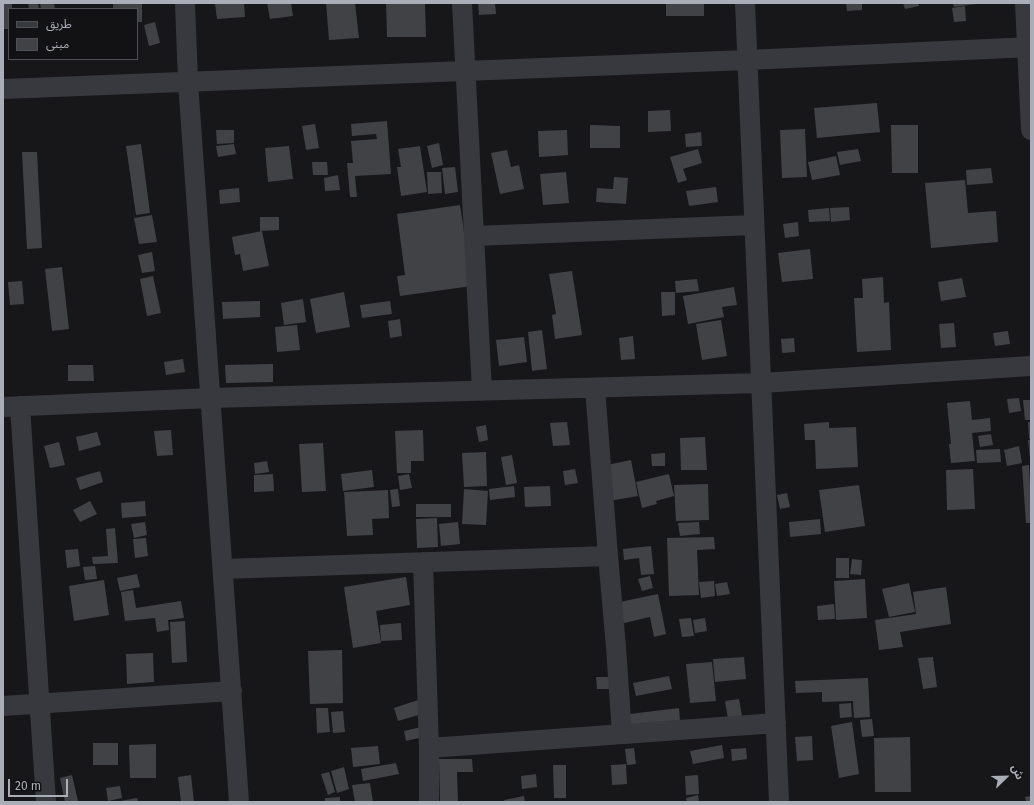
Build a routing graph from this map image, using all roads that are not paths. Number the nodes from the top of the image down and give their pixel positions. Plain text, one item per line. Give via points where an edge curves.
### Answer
1 (185, 3) edge
2 (462, 3) edge
3 (745, 3) edge
4 (1025, 3) edge
5 (1029, 47) edge
6 (747, 60) junction
7 (466, 71) junction
8 (188, 82) junction
9 (3, 89) edge
10 (1031, 130) edge
11 (754, 225) junction
12 (474, 236) junction
13 (1031, 366) edge
14 (761, 383) junction
15 (595, 388) junction
16 (482, 391) junction
17 (210, 398) junction
18 (12, 407) edge
19 (608, 556) junction
20 (423, 562) junction
21 (223, 569) junction
22 (232, 691) junction
23 (40, 704) junction
24 (3, 706) edge
25 (776, 723) junction
26 (622, 734) junction
27 (429, 748) junction
28 (46, 802) edge
29 (240, 802) edge
30 (429, 802) edge
31 (780, 802) edge

1 - 8 street
2 - 7 street
3 - 6 street
4 - 5 street
5 - 6 street
5 - 10 street
6 - 7 street
6 - 11 street
7 - 8 street
7 - 12 street
8 - 9 street
8 - 17 street
11 - 12 street
11 - 14 street
12 - 16 street
13 - 14 street
14 - 15 street
14 - 25 street
15 - 16 street
15 - 19 street
16 - 17 street
17 - 18 street
17 - 21 street
18 - 23 street
19 - 20 street
19 - 26 street
20 - 21 street
20 - 27 street
21 - 22 street
22 - 23 street
22 - 29 street
23 - 24 street
23 - 28 street
25 - 26 street
25 - 31 street
26 - 27 street
27 - 30 street

